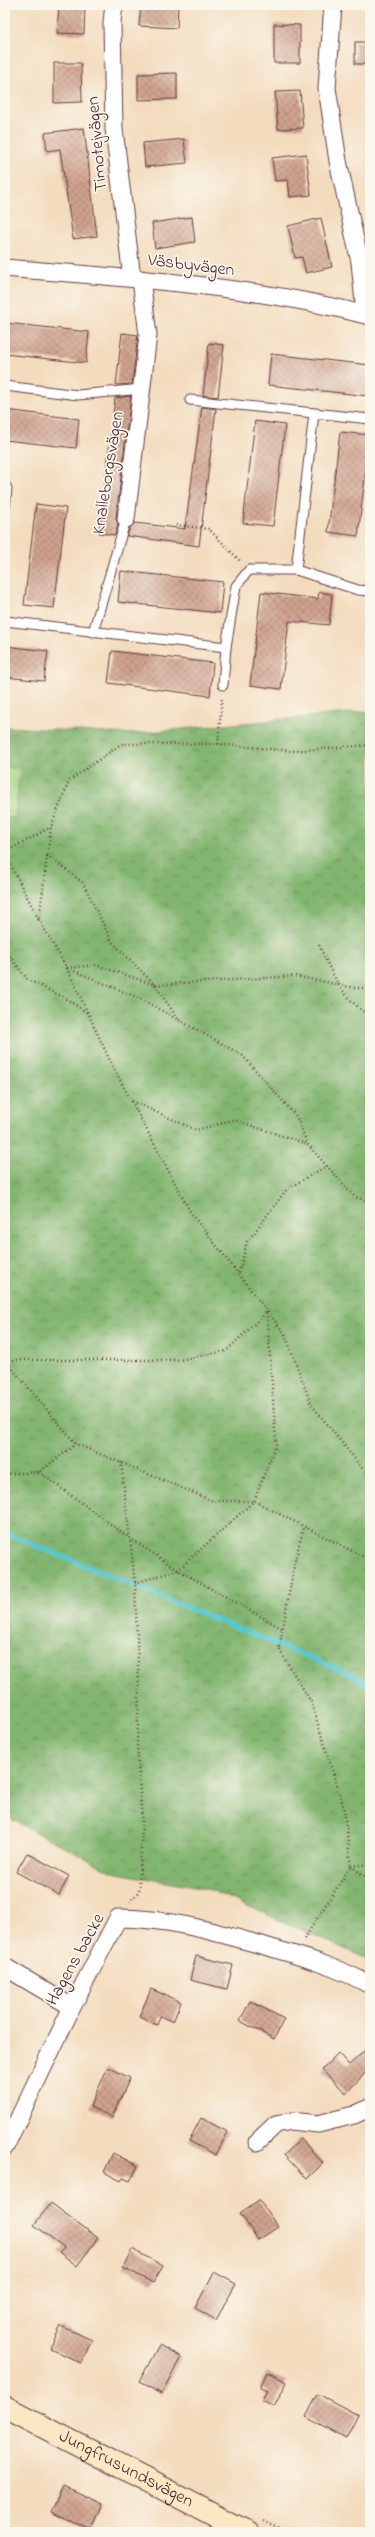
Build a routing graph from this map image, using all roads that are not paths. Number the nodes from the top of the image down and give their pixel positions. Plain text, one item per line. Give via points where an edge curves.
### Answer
1 (114, 5) edge
2 (333, 5) edge
3 (5, 268) edge
4 (136, 279) junction
5 (368, 315) edge
6 (5, 386) edge
7 (142, 389) junction
8 (190, 400) dead end
9 (314, 413) junction
10 (370, 420) edge
11 (5, 486) edge
12 (5, 507) edge
13 (126, 519) joint
14 (296, 570) junction
15 (370, 591) edge
16 (5, 622) edge
17 (93, 632) junction
18 (226, 647) junction
19 (223, 685) road end
20 (5, 1967) edge
21 (370, 1985) edge
22 (72, 2008) junction
23 (370, 2108) edge
24 (257, 2142) dead end
25 (5, 2147) edge
26 (5, 2407) edge
27 (247, 2532) edge

1 - 4 street, Timotejvägen via 114,129
2 - 5 street via 327,88 338,161 360,262
3 - 4 street, Väsbyvägen
4 - 5 street, Väsbyvägen via 263,295
4 - 7 street, Knalleborgsvägen via 148,335
6 - 7 lane, Knalleborgsvägen via 78,395
7 - 13 street, Knalleborgsvägen
8 - 9 lane
9 - 10 lane
9 - 14 lane
11 - 12 lane
13 - 17 lane, Knalleborgsvägen
14 - 15 lane via 358,590
14 - 18 lane via 249,570 236,586
16 - 17 lane
17 - 18 lane
18 - 19 lane
20 - 22 street
21 - 22 street, Hagens backe via 294,1954 204,1929 146,1918 118,1918
22 - 25 street, Hagens backe
23 - 24 street via 354,2116 318,2124 292,2121 276,2124
26 - 27 street, Jungfrusundsvägen

